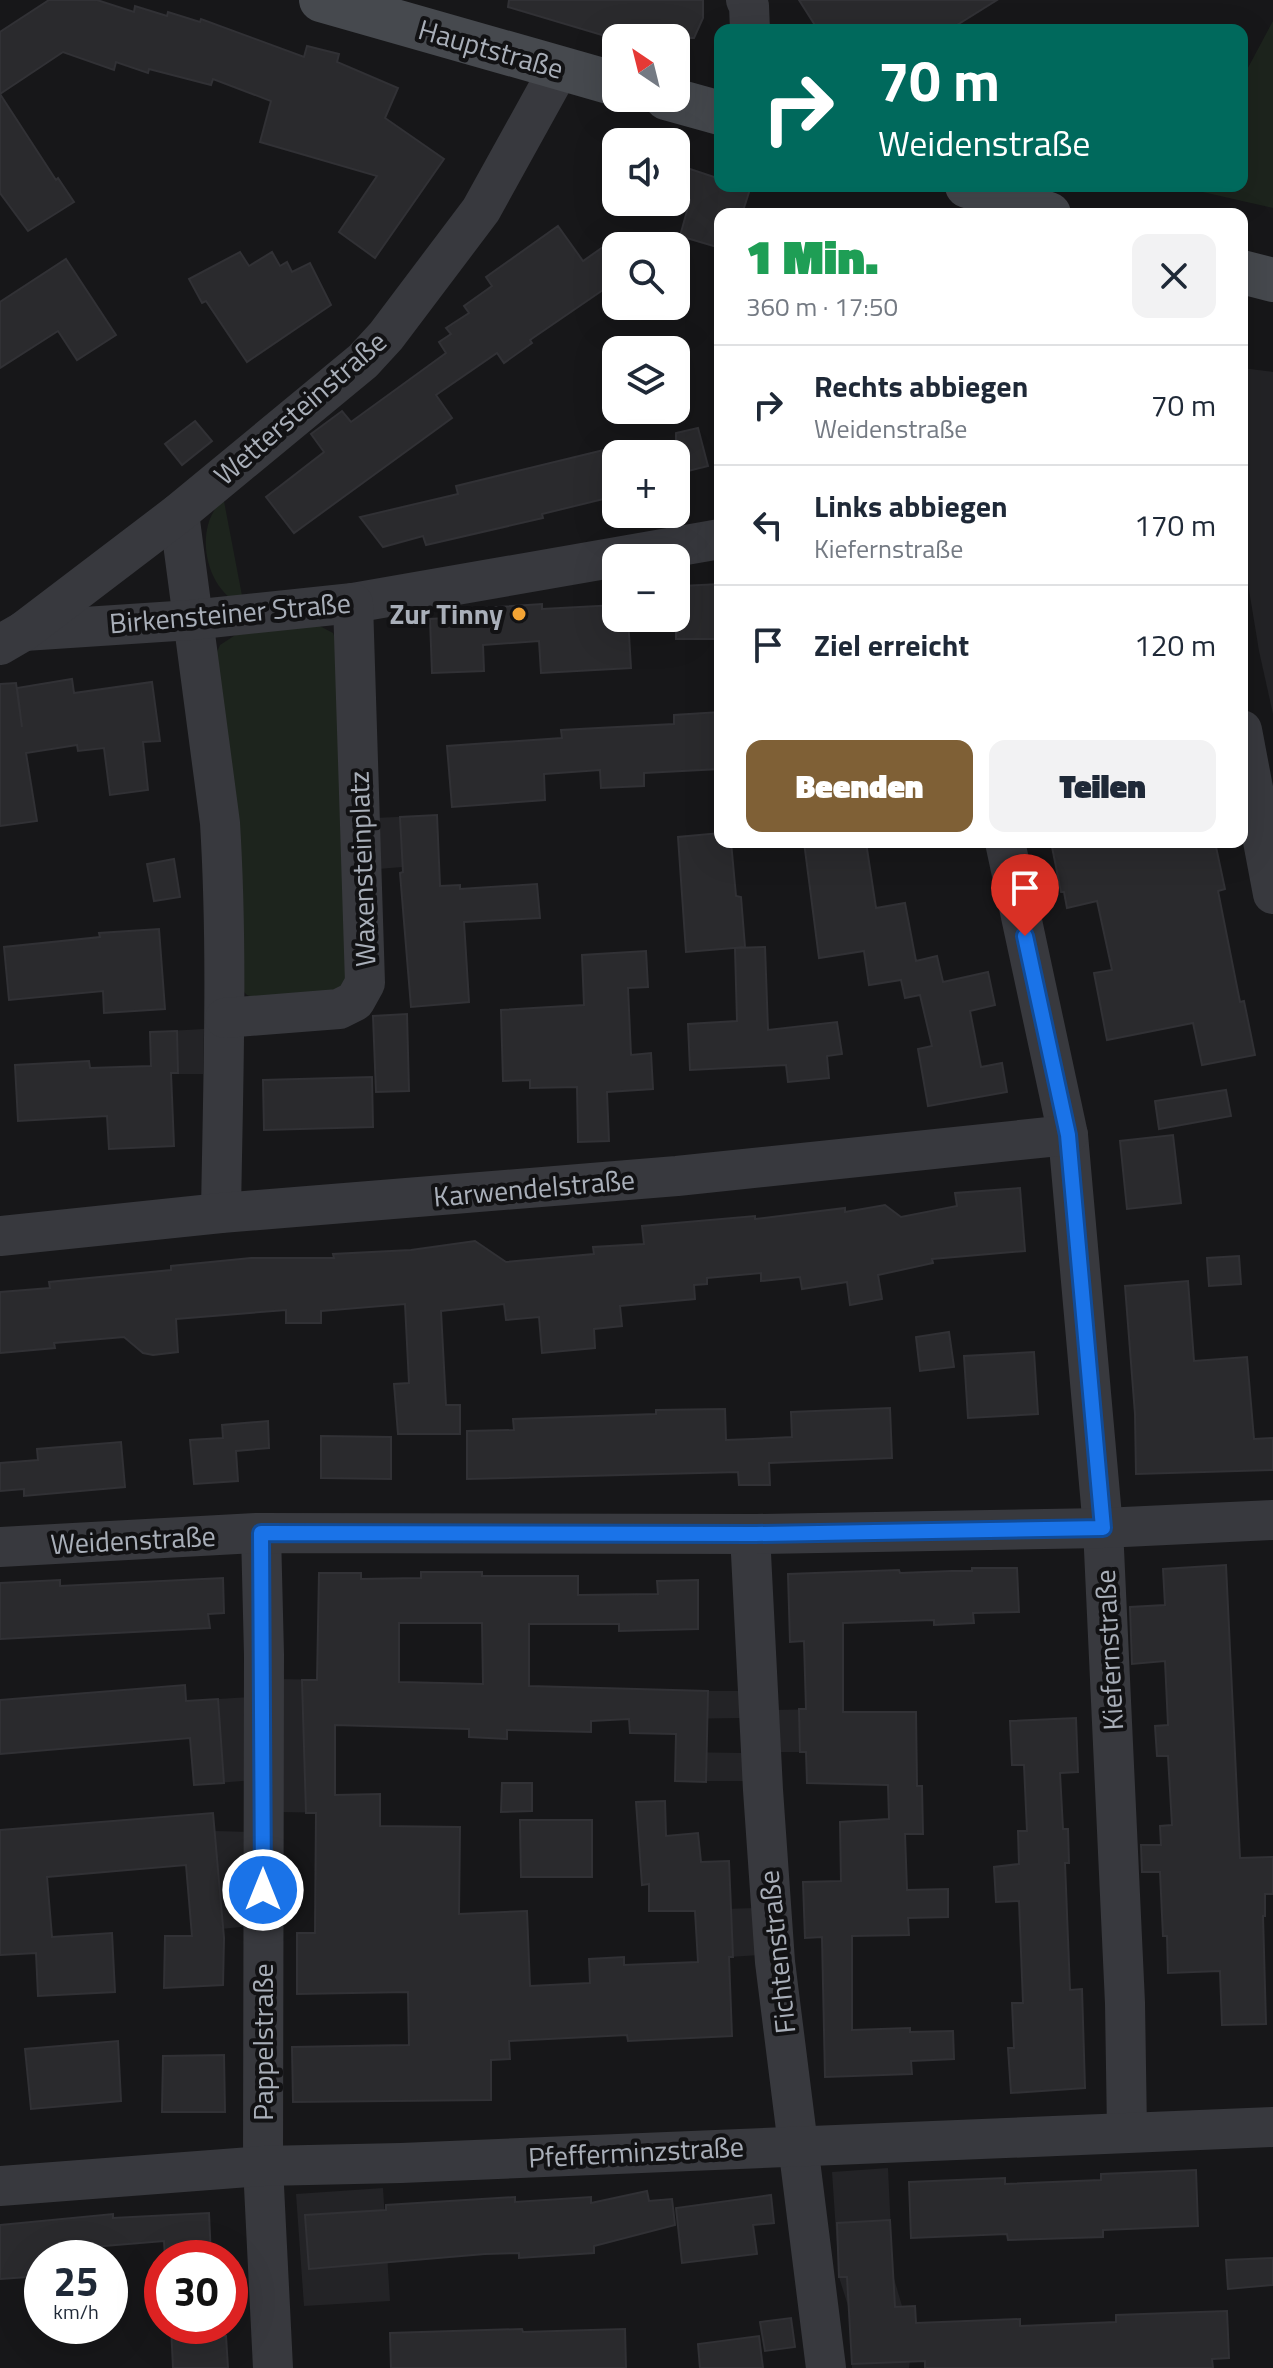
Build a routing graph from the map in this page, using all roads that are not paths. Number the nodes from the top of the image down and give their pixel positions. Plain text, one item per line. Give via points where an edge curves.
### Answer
1 (321, 0) edge
2 (746, 0) edge
3 (750, 24) edge
4 (559, 69) junction
5 (602, 80) edge
6 (690, 105) edge
7 (714, 111) edge
8 (985, 192) edge
9 (1031, 208) edge
10 (1248, 274) edge
11 (1273, 280) edge
12 (179, 513) junction
13 (714, 540) edge
14 (353, 603) junction
15 (191, 620) junction
16 (12, 638) edge
17 (1248, 762) edge
18 (1006, 848) edge
19 (1273, 894) edge
20 (225, 1018) junction
21 (1068, 1135) junction
22 (221, 1213) junction
23 (0, 1236) edge
24 (1273, 1520) edge
25 (1103, 1528) junction
26 (261, 1533) junction
27 (750, 1534) junction
28 (0, 1547) edge
29 (1273, 2127) edge
30 (1127, 2131) junction
31 (799, 2145) junction
32 (263, 2166) junction
33 (0, 2186) edge
34 (273, 2368) edge
35 (826, 2368) edge

1 - 4 main road, Hauptstraße
2 - 3 street
4 - 5 main road, Hauptstraße
4 - 12 street, Wettersteinstraße via 481,210 386,336
6 - 7 main road
8 - 9 main road
10 - 11 main road
12 - 15 street
12 - 16 street, Wettersteinstraße
13 - 14 street, Birkensteiner Straße
14 - 15 street, Birkensteiner Straße
14 - 20 street, Waxensteinplatz via 365,983 355,1001 339,1009
15 - 16 street, Birkensteiner Straße
15 - 20 street via 220,823
17 - 19 street
18 - 21 street, Kiefernstraße
20 - 22 street
21 - 22 street, Karwendelstraße via 677,1176
21 - 25 street, Kiefernstraße
22 - 23 street, Karwendelstraße
24 - 25 street, Weidenstraße
25 - 27 street, Weidenstraße
25 - 30 street, Kiefernstraße
26 - 27 street, Weidenstraße
26 - 28 street, Weidenstraße
26 - 32 street, Pappelstraße
27 - 31 street, Fichtenstraße via 775,1962
29 - 30 street, Pfefferminzstraße
30 - 31 street, Pfefferminzstraße
31 - 32 street, Pfefferminzstraße
31 - 35 street, Fichtenstraße
32 - 33 street, Pfefferminzstraße
32 - 34 street, Pappelstraße

